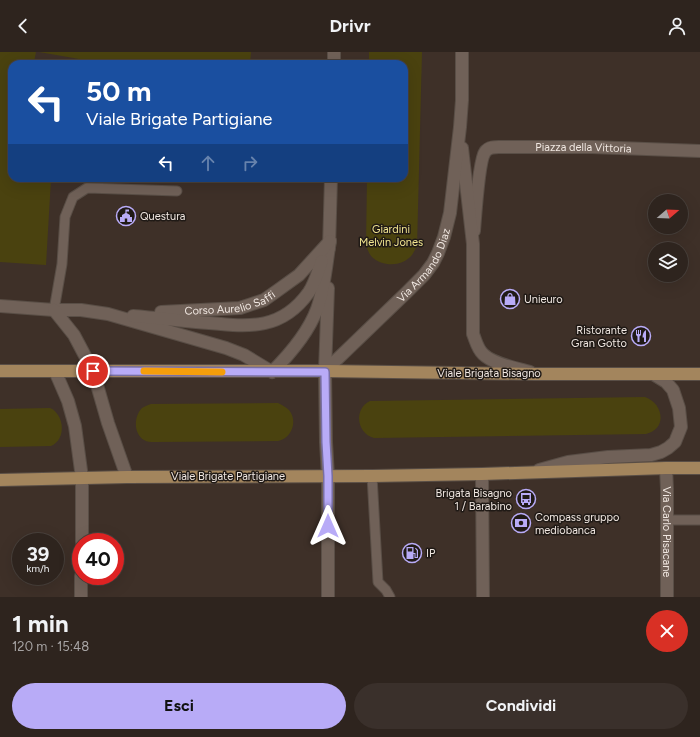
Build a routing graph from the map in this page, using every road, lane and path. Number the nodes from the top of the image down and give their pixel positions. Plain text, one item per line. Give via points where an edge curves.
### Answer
1 (462, 52) edge
2 (460, 127) junction
3 (700, 151) edge
4 (481, 168) joint
5 (331, 182) edge
6 (178, 191) dead end
7 (330, 241) junction
8 (473, 244) junction
9 (0, 306) edge
10 (54, 310) junction
11 (112, 314) junction
12 (0, 371) edge
13 (55, 371) junction
14 (93, 371) junction
15 (272, 372) junction
16 (325, 372) junction
17 (535, 374) junction
18 (653, 374) junction
19 (700, 374) edge
20 (666, 468) junction
21 (700, 468) edge
22 (526, 473) junction
23 (482, 474) junction
24 (328, 476) junction
25 (372, 476) junction
26 (127, 477) junction
27 (82, 478) junction
28 (0, 480) edge
29 (667, 520) junction
30 (700, 520) edge
31 (82, 533) edge
32 (81, 585) edge
33 (81, 597) edge
34 (328, 597) edge
35 (390, 597) edge
36 (483, 597) edge
37 (667, 597) edge

1 - 2 street, Via Armando Diaz
2 - 8 street, Via Armando Diaz
2 - 16 street, Via Armando Diaz via 450,213 438,253 424,275
3 - 4 street, Piazza della Vittoria via 494,147 484,152
4 - 8 street, Via Armando Diaz
5 - 7 street
6 - 10 lane via 87,188 73,197 65,217 62,264
7 - 11 street, Corso Aurelio Saffi via 299,274 264,300 226,310
7 - 11 street via 309,292 291,311 268,323 238,326
7 - 15 street via 325,279 315,314 308,328
7 - 16 street
8 - 17 street, Via Armando Diaz via 474,334 477,345 490,359
9 - 10 street, Corso Aurelio Saffi
10 - 11 street, Corso Aurelio Saffi
10 - 14 street via 74,335
11 - 15 street, Corso Aurelio Saffi via 226,348 244,355
12 - 13 main road
13 - 14 main road
13 - 27 street via 75,426
14 - 15 main road
14 - 26 street
15 - 16 main road
16 - 17 main road, Viale Brigata Bisagno
16 - 24 street
17 - 18 main road, Viale Brigata Bisagno
18 - 19 main road, Viale Brigata Bisagno
18 - 22 street via 666,382 679,408 681,427 675,442 668,448 651,455 568,462
20 - 21 main road
20 - 22 main road
20 - 29 street, Via Carlo Pisacane
22 - 23 main road
23 - 25 main road
23 - 36 street
24 - 25 main road
24 - 26 main road, Viale Brigate Partigiane
24 - 34 street
25 - 35 lane via 378,582
26 - 27 main road, Viale Brigate Partigiane
27 - 28 main road, Viale Brigate Partigiane
27 - 31 street
29 - 30 lane
29 - 37 street, Via Carlo Pisacane
32 - 33 street

